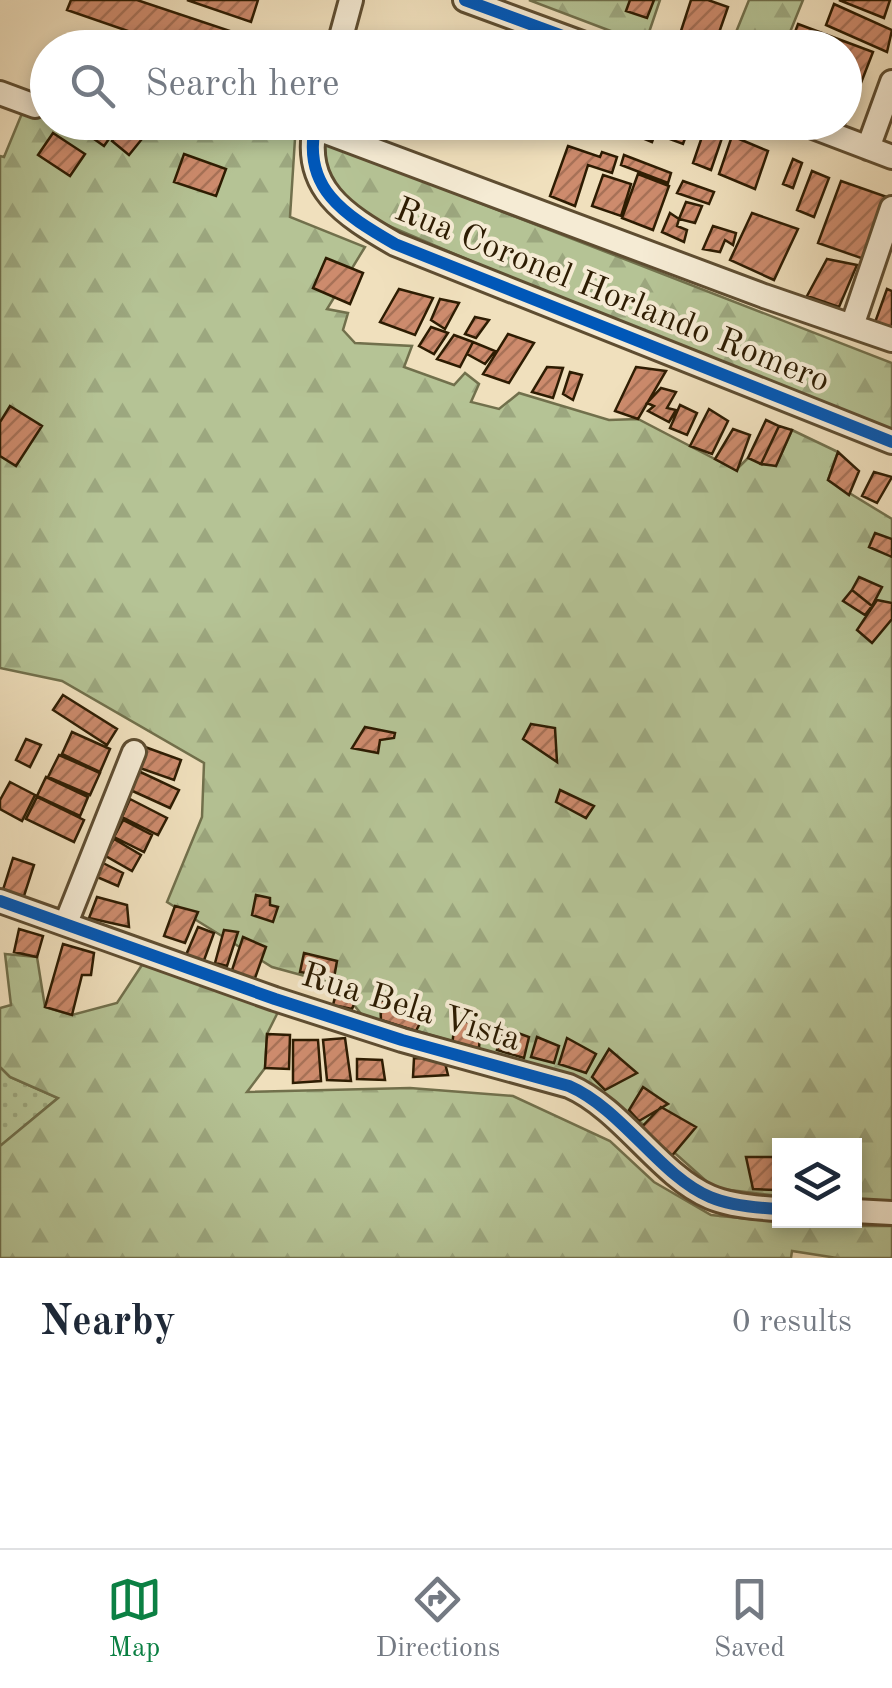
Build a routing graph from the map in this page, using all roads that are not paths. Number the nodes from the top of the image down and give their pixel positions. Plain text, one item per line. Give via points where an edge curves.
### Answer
1 (351, 0) edge
2 (465, 0) edge
3 (343, 30) edge
4 (546, 30) edge
5 (892, 82) edge
6 (0, 93) edge
7 (30, 104) edge
8 (313, 140) edge
9 (354, 140) edge
10 (847, 140) edge
11 (868, 148) junction
12 (892, 157) edge
13 (892, 208) edge
14 (852, 326) junction
15 (892, 340) edge
16 (892, 442) edge
17 (134, 752) dead end
18 (0, 902) edge
19 (66, 923) junction
20 (772, 1207) edge
21 (862, 1212) edge
22 (892, 1213) edge

1 - 3 street
2 - 4 street
5 - 11 street
6 - 7 street
8 - 16 street, Rua Coronel Horlando Romero via 310,157 330,198 395,244
9 - 14 street, Rua Coronel Horlando Romero
10 - 11 street
11 - 12 street
13 - 14 street
14 - 15 street, Rua Coronel Horlando Romero
17 - 19 street
18 - 19 street, Rua Bela Vista
19 - 20 street, Rua Bela Vista via 274,999 569,1086 589,1095 708,1196
21 - 22 street

